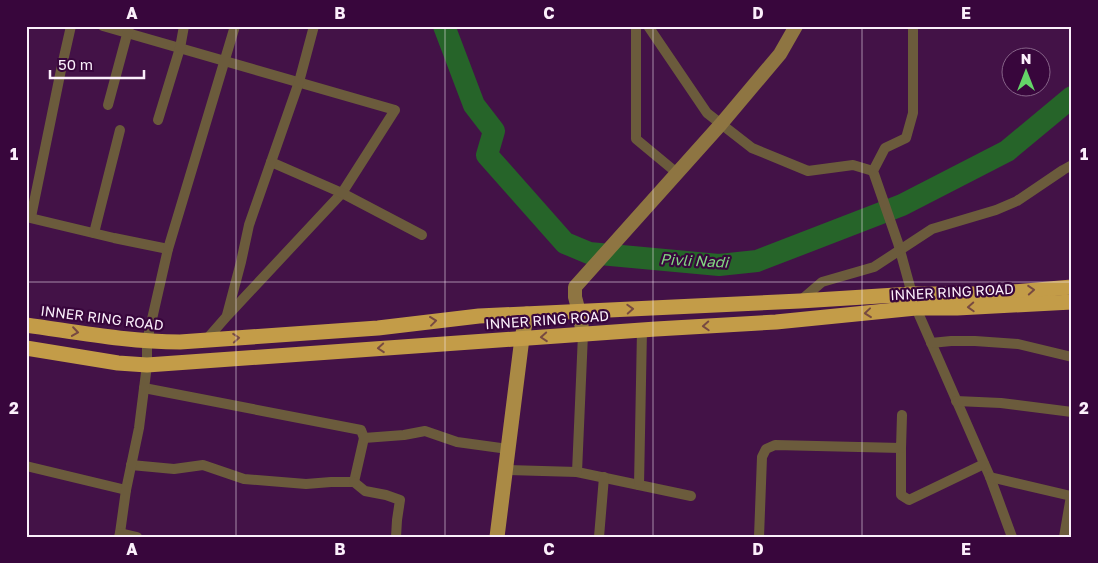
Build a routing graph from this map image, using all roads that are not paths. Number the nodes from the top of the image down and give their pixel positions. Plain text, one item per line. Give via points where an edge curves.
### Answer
1 (71, 26) edge
2 (102, 26) edge
3 (184, 26) edge
4 (235, 26) edge
5 (314, 26) edge
6 (636, 26) edge
7 (648, 26) edge
8 (796, 26) edge
9 (913, 26) edge
10 (128, 30) edge
11 (180, 48) junction
12 (224, 61) junction
13 (299, 82) junction
14 (108, 105) dead end
15 (158, 120) dead end
16 (721, 124) junction
17 (120, 130) dead end
18 (271, 162) junction
19 (1072, 165) edge
20 (872, 171) junction
21 (677, 173) junction
22 (342, 193) junction
23 (28, 217) edge
24 (94, 233) junction
25 (422, 235) dead end
26 (899, 247) junction
27 (168, 249) junction
28 (1072, 287) edge
29 (800, 301) junction
30 (914, 301) junction
31 (1072, 302) edge
32 (579, 312) junction
33 (528, 314) junction
34 (227, 316) junction
35 (26, 325) edge
36 (642, 330) junction
37 (583, 334) junction
38 (522, 338) junction
39 (206, 340) junction
40 (146, 341) junction
41 (931, 343) junction
42 (26, 348) edge
43 (1072, 357) edge
44 (146, 365) junction
45 (144, 388) junction
46 (956, 401) junction
47 (1072, 412) edge
48 (902, 415) dead end
49 (364, 438) junction
50 (508, 448) junction
51 (901, 448) junction
52 (984, 464) junction
53 (131, 465) junction
54 (26, 466) edge
55 (506, 470) junction
56 (578, 472) junction
57 (604, 477) junction
58 (990, 478) junction
59 (354, 482) junction
60 (639, 484) junction
61 (126, 490) junction
62 (1071, 493) edge
63 (692, 496) dead end
64 (120, 535) edge
65 (137, 537) edge
66 (396, 537) edge
67 (498, 537) edge
68 (599, 537) edge
69 (759, 537) edge
70 (1012, 537) edge
71 (1064, 537) edge

1 - 23 street
2 - 10 street
3 - 11 street
4 - 12 street
5 - 13 street
6 - 21 street via 636,139
7 - 16 street via 707,113
8 - 16 street via 780,54
9 - 20 street via 911,121 906,138 885,148
10 - 11 street
10 - 14 street
11 - 12 street
11 - 15 street
12 - 13 street
12 - 27 street
13 - 18 street
13 - 22 street via 395,110
16 - 20 street via 752,148 808,171 853,165
16 - 21 street
17 - 24 street
18 - 22 street
18 - 34 street via 248,225
19 - 26 street via 1017,201 932,230
20 - 26 street
21 - 32 street via 575,287
22 - 25 street
22 - 34 street
23 - 24 street
24 - 27 street
26 - 29 street via 874,267 822,282
26 - 30 street
27 - 40 street
30 -> 28 highway, INNER RING ROAD
29 - 30 highway, INNER RING ROAD
32 -> 29 highway, INNER RING ROAD
31 -> 30 highway, INNER RING ROAD via 957,308
30 -> 36 highway, INNER RING ROAD via 776,322
30 - 41 street
32 - 33 highway, INNER RING ROAD
32 - 37 street
33 - 38 main road
39 -> 33 highway, INNER RING ROAD
34 - 39 street
35 -> 40 highway, INNER RING ROAD
36 - 37 highway, INNER RING ROAD
36 - 60 street
37 -> 38 highway, INNER RING ROAD
37 - 56 street
38 -> 44 highway, INNER RING ROAD
38 - 50 main road
39 - 40 highway, INNER RING ROAD
40 - 44 street
41 - 43 street via 975,341 1018,344
41 - 46 street
42 - 44 highway, INNER RING ROAD
44 - 45 street
45 - 49 street via 361,430
45 - 53 street
46 - 47 street
46 - 52 street
48 - 51 street
49 - 50 street via 424,431 457,442
49 - 59 street
50 - 55 main road
51 - 52 street via 901,495 909,500
51 - 69 street via 775,445 766,449 762,457
52 - 58 street
53 - 59 street via 174,469 203,466 244,479 306,484
53 - 61 street
54 - 61 street
55 - 56 street
55 - 67 main road
56 - 57 street
57 - 60 street
57 - 68 street
58 - 62 street
58 - 70 street
59 - 66 street via 365,491 400,500
60 - 63 street
61 - 64 street
62 - 71 street
64 - 65 street

